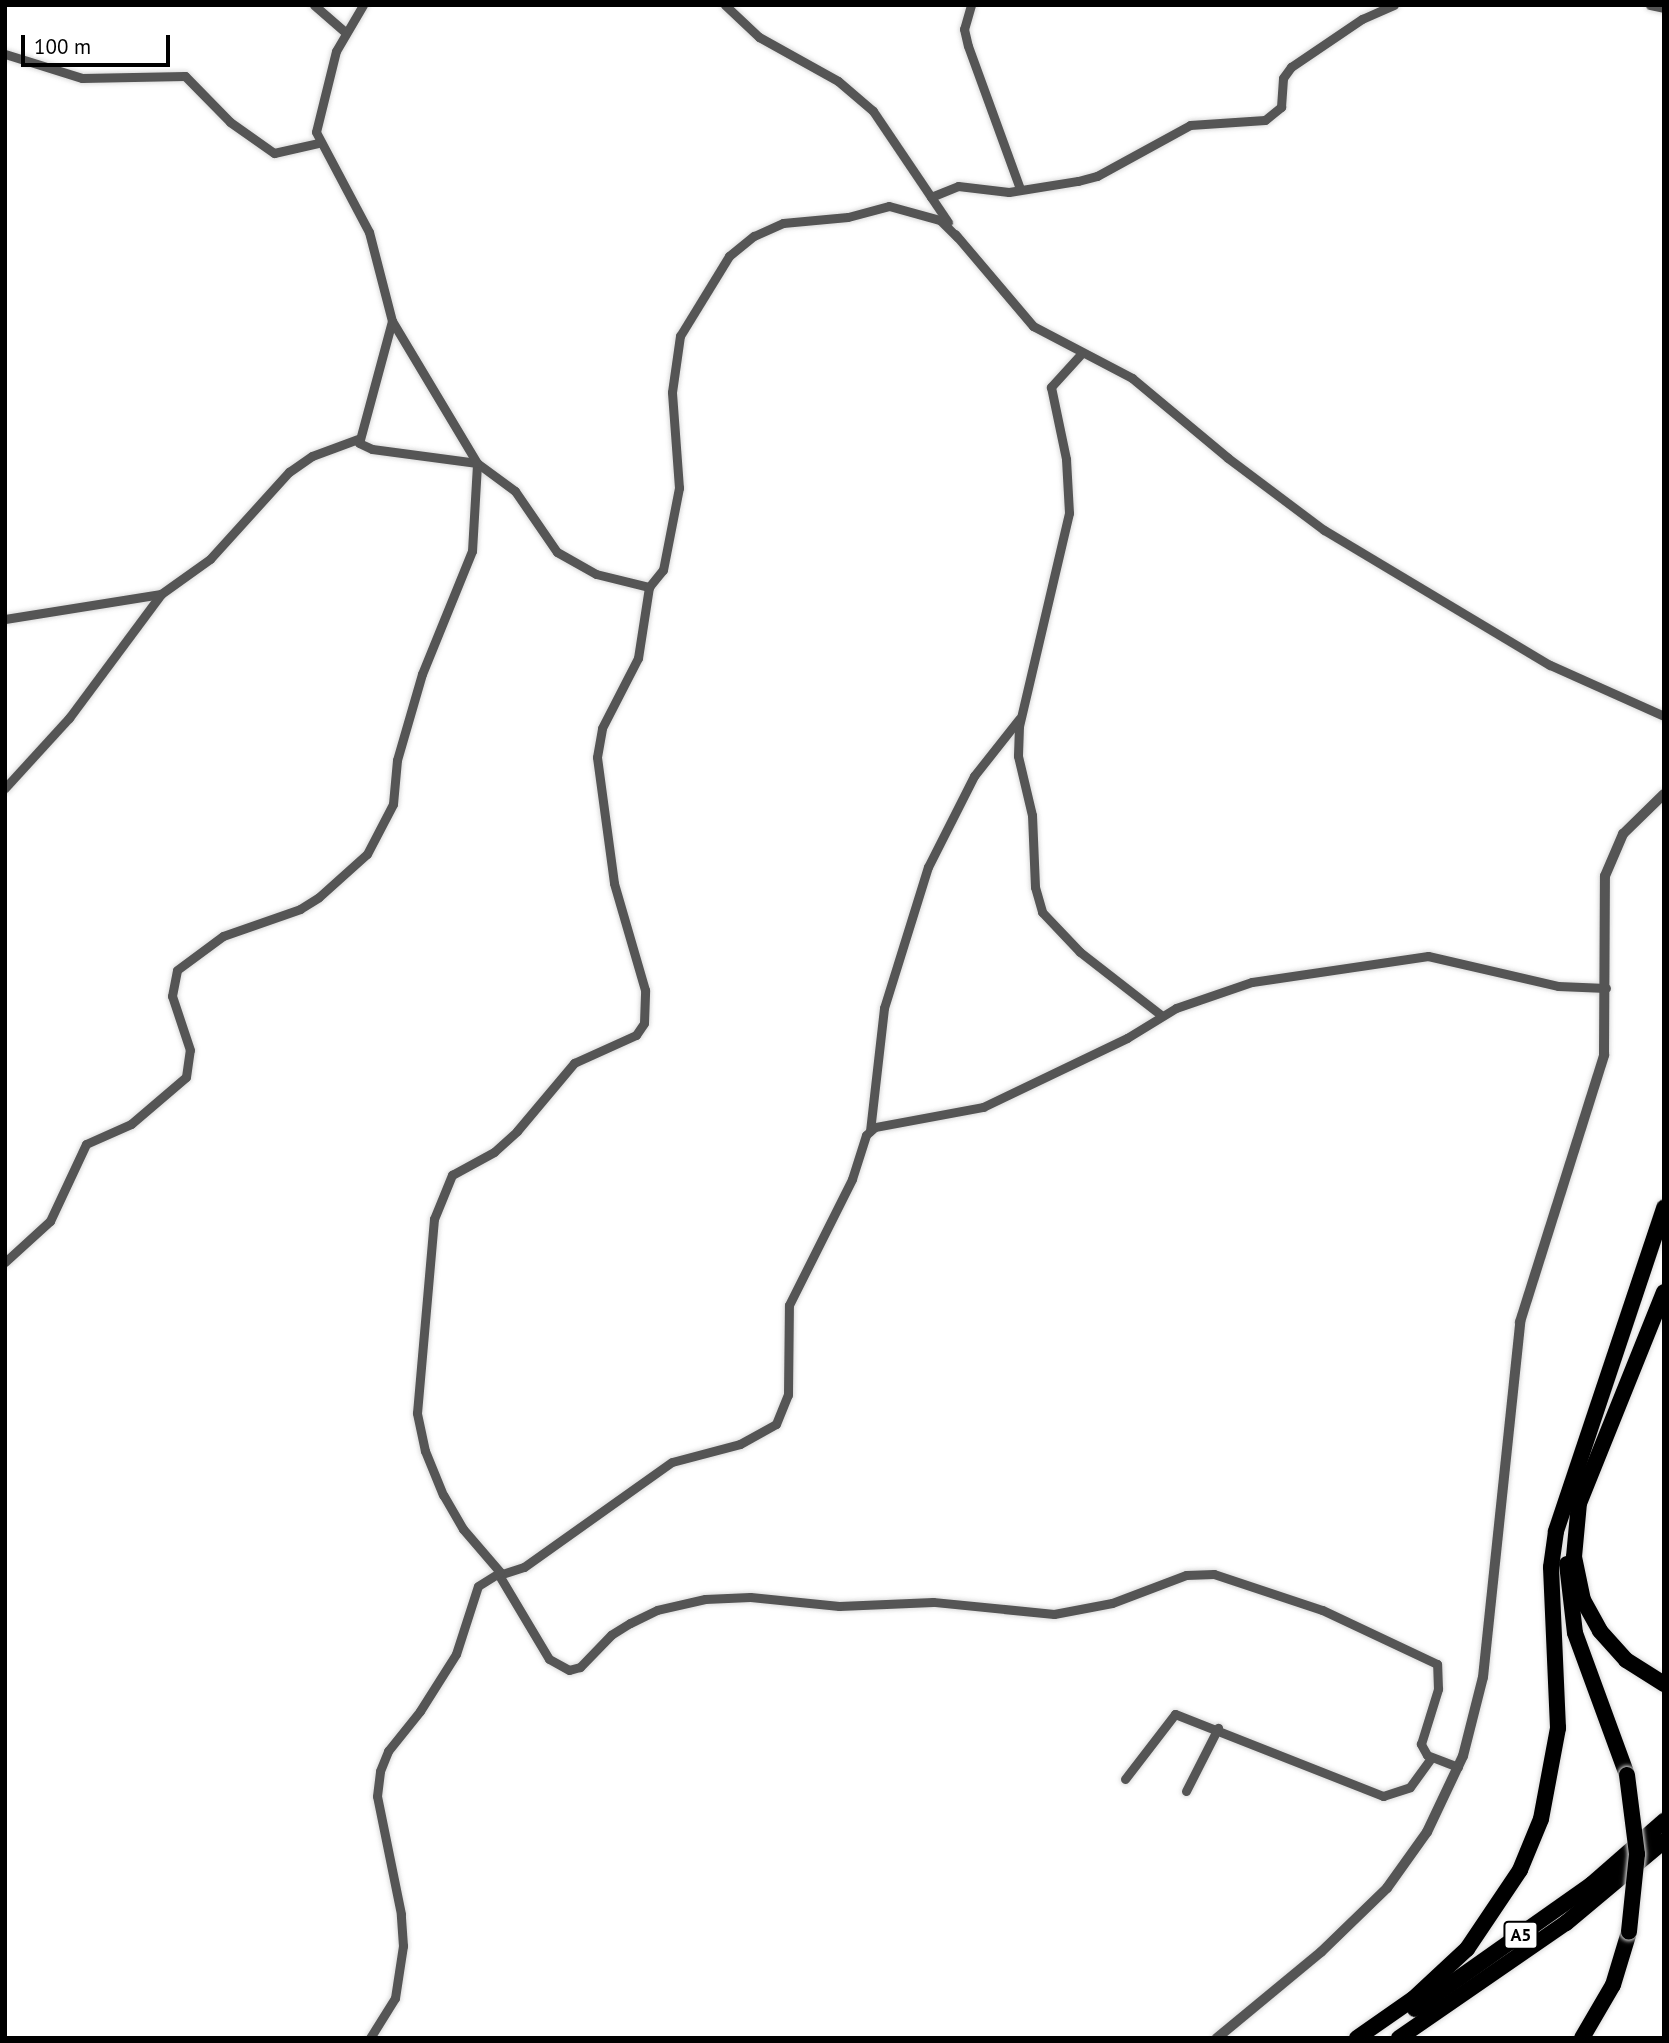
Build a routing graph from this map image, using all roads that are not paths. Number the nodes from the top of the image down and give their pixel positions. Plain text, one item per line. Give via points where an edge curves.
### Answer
1 (314, 5) edge
2 (363, 5) edge
3 (725, 5) edge
4 (971, 5) edge
5 (1394, 5) edge
6 (1650, 5) edge
7 (1664, 8) edge
8 (344, 31) junction
9 (5, 54) edge
10 (318, 142) junction
11 (1020, 188) junction
12 (931, 197) junction
13 (958, 239) junction
14 (393, 321) junction
15 (1081, 354) junction
16 (358, 439) junction
17 (477, 463) junction
18 (649, 587) junction
19 (161, 594) junction
20 (5, 619) edge
21 (1664, 716) edge
22 (1021, 717) junction
23 (5, 788) edge
24 (1664, 794) edge
25 (1606, 988) junction
26 (1161, 1015) junction
27 (870, 1131) junction
28 (1664, 1208) edge
29 (5, 1262) edge
30 (1664, 1292) edge
31 (1579, 1503) junction
32 (1556, 1531) junction
33 (499, 1575) junction
34 (1664, 1684) edge
35 (1218, 1728) junction
36 (1432, 1758) junction
37 (1458, 1767) junction
38 (1624, 1776) junction
39 (1125, 1779) dead end
40 (1186, 1791) dead end
41 (1664, 1821) edge
42 (1664, 1841) edge
43 (1625, 1933) junction
44 (370, 2038) edge
45 (1217, 2038) edge
46 (1357, 2038) edge
47 (1370, 2038) edge
48 (1399, 2038) edge
49 (1572, 2038) edge
50 (1582, 2038) edge

1 - 8 street
2 - 8 street
3 - 12 street via 759,37 838,80 873,111
4 - 11 street via 964,29 968,46
5 - 11 street via 1362,19 1291,67 1283,78 1281,107 1272,116 1199,122 1097,176
6 - 7 street
8 - 10 street via 317,120
9 - 10 street via 82,78 185,76 230,122 274,153
10 - 14 street via 328,152 369,232
11 - 12 street via 999,192 958,186
12 - 13 street
13 - 15 street via 1033,326
13 - 18 street via 940,220 889,206 848,217 783,223 754,236 729,256 680,336 672,392 678,497 667,556 657,581
14 - 16 street
14 - 17 street
15 - 21 street via 1132,378 1324,530 1550,665
15 - 22 street via 1051,387 1066,459 1069,513
16 - 17 street via 372,449
16 - 19 street via 312,456 289,472 210,559
17 - 18 street via 515,491 538,529 570,562
17 - 29 street via 472,551 422,674 397,760 393,804 377,839 356,864 300,909 223,936 177,970 172,996 190,1050 186,1077 131,1124 86,1144 64,1182 50,1221
18 - 33 street via 638,658 602,728 597,757 614,883 645,990 645,1023 636,1035 574,1063 517,1131 494,1152 452,1175 434,1219 417,1413 425,1451 443,1495 463,1529 498,1567
19 - 20 street
19 - 23 street via 69,719
22 - 26 street via 1016,743 1032,815 1035,887 1042,912 1080,952
22 - 27 street via 974,776 929,867 884,1008
24 - 25 street via 1633,821 1609,862 1602,903
25 - 26 street via 1558,986 1442,958 1409,956 1252,982
25 - 37 street via 1607,1037 1600,1076 1520,1322 1483,1678
26 - 27 street via 1126,1038 983,1107 896,1120
27 - 33 street via 842,1201 789,1305 788,1395 776,1424 740,1444 672,1462 524,1567
28 - 32 highway
30 - 31 highway
31 - 34 highway via 1574,1557 1583,1600 1611,1646
31 - 38 highway via 1567,1558 1572,1619
32 - 38 highway via 1565,1631
32 - 46 highway via 1551,1576 1558,1728 1549,1793 1532,1845 1489,1920 1454,1963
33 - 36 street via 549,1659 569,1670 580,1667 611,1635 630,1623 657,1610 705,1599 750,1597 839,1606 933,1602 1054,1614 1112,1603 1186,1575 1214,1574 1321,1610 1437,1664 1438,1689 1422,1744
33 - 44 street via 484,1579 478,1587 456,1654 420,1712 388,1751 380,1772 377,1796 403,1946 395,1998
35 - 36 street via 1383,1796 1410,1787
35 - 39 street via 1175,1714
35 - 40 street
36 - 37 street
37 - 45 street via 1427,1832 1387,1888 1329,1945
38 - 43 highway, bridge via 1637,1854
41 - 47 highway, A5 via 1572,1898
42 - 48 highway, A5 via 1566,1923
43 - 49 highway
43 - 50 highway via 1612,1985

